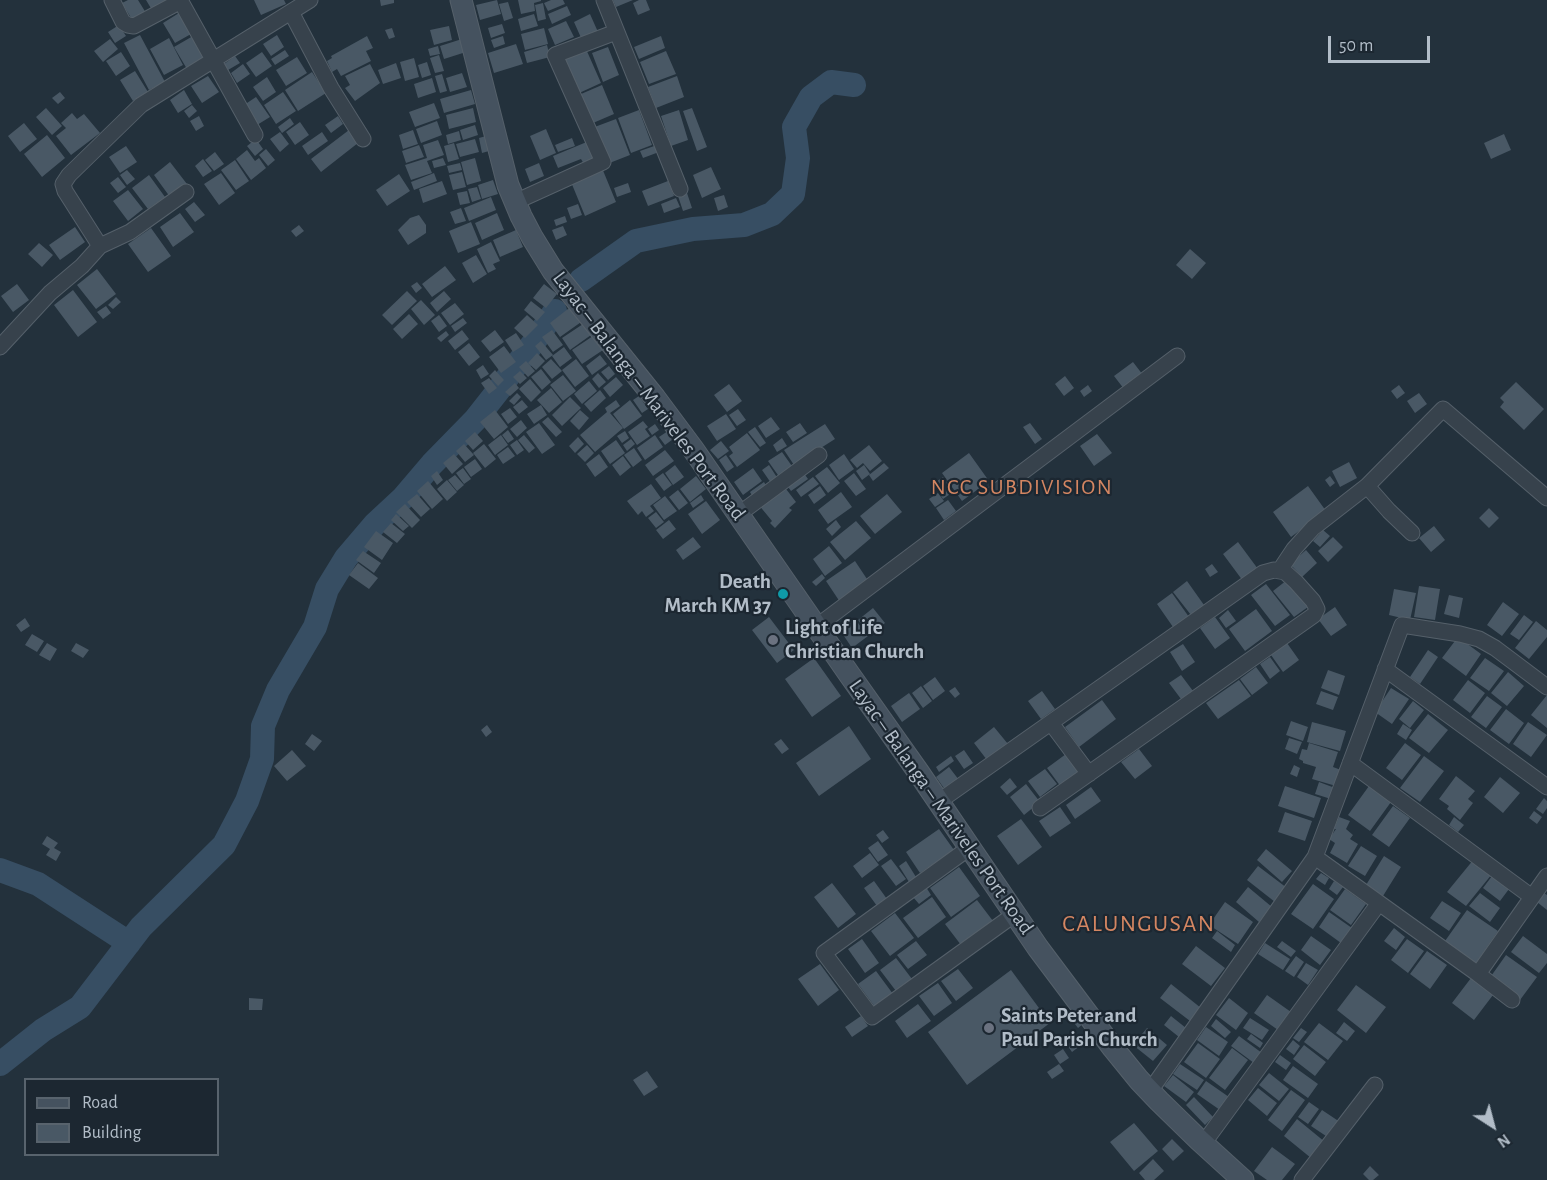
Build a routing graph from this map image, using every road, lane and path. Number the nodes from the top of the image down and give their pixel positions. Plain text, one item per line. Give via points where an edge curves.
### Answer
1 (112, 0) edge
2 (310, 0) edge
3 (461, 0) edge
4 (604, 0) edge
5 (181, 1) edge
6 (291, 12) junction
7 (616, 32) junction
8 (213, 60) junction
9 (255, 135) dead end
10 (363, 139) dead end
11 (680, 189) dead end
12 (186, 192) dead end
13 (514, 201) junction
14 (100, 246) junction
15 (0, 347) edge
16 (1177, 356) dead end
17 (819, 455) dead end
18 (1366, 486) junction
19 (1547, 498) edge
20 (739, 514) junction
21 (1412, 533) dead end
22 (1280, 570) junction
23 (816, 627) junction
24 (1385, 669) junction
25 (1547, 687) edge
26 (1051, 723) junction
27 (1350, 763) junction
28 (1089, 774) junction
29 (1547, 787) edge
30 (938, 802) junction
31 (1040, 808) dead end
32 (969, 848) junction
33 (1315, 857) junction
34 (1547, 876) edge
35 (1532, 897) junction
36 (1379, 903) junction
37 (1015, 914) junction
38 (1478, 974) junction
39 (1512, 1000) dead end
40 (1375, 1084) dead end
41 (1150, 1091) junction
42 (1203, 1144) junction
43 (1243, 1180) edge
44 (1302, 1180) edge

1 - 5 street via 123,22 134,26
2 - 6 street
3 - 13 main road, Layac – Balanga – Mariveles Port Road
4 - 7 street
5 - 8 street
6 - 8 street
6 - 10 street
7 - 11 street
7 - 13 street via 555,55 603,162
8 - 9 street
8 - 14 street via 141,105 65,180 66,195
12 - 14 street via 130,232
13 - 20 main road, Layac – Balanga – Mariveles Port Road via 553,271 656,398
14 - 15 street via 50,292
16 - 23 street
17 - 20 street
18 - 19 street via 1443,409
18 - 21 street
18 - 22 street via 1313,528
20 - 23 main road, Layac – Balanga – Mariveles Port Road
22 - 26 street via 1263,573
22 - 28 street via 1313,601 1316,614
23 - 30 main road, Layac – Balanga – Mariveles Port Road
24 - 25 street via 1402,626 1479,639
24 - 27 street
24 - 29 street
26 - 28 street
26 - 30 street
27 - 33 street
27 - 35 street
28 - 31 street
30 - 32 main road, Layac – Balanga – Mariveles Port Road
32 - 37 main road, Layac – Balanga – Mariveles Port Road
32 - 37 street via 824,953 872,1017
33 - 36 street
33 - 41 street
34 - 35 street
35 - 38 street
36 - 38 street
36 - 42 street
37 - 41 main road, Layac – Balanga – Mariveles Port Road via 1113,1048
38 - 39 street
40 - 44 street
41 - 42 main road, Layac – Balanga – Mariveles Port Road
42 - 43 main road, Layac – Balanga – Mariveles Port Road

